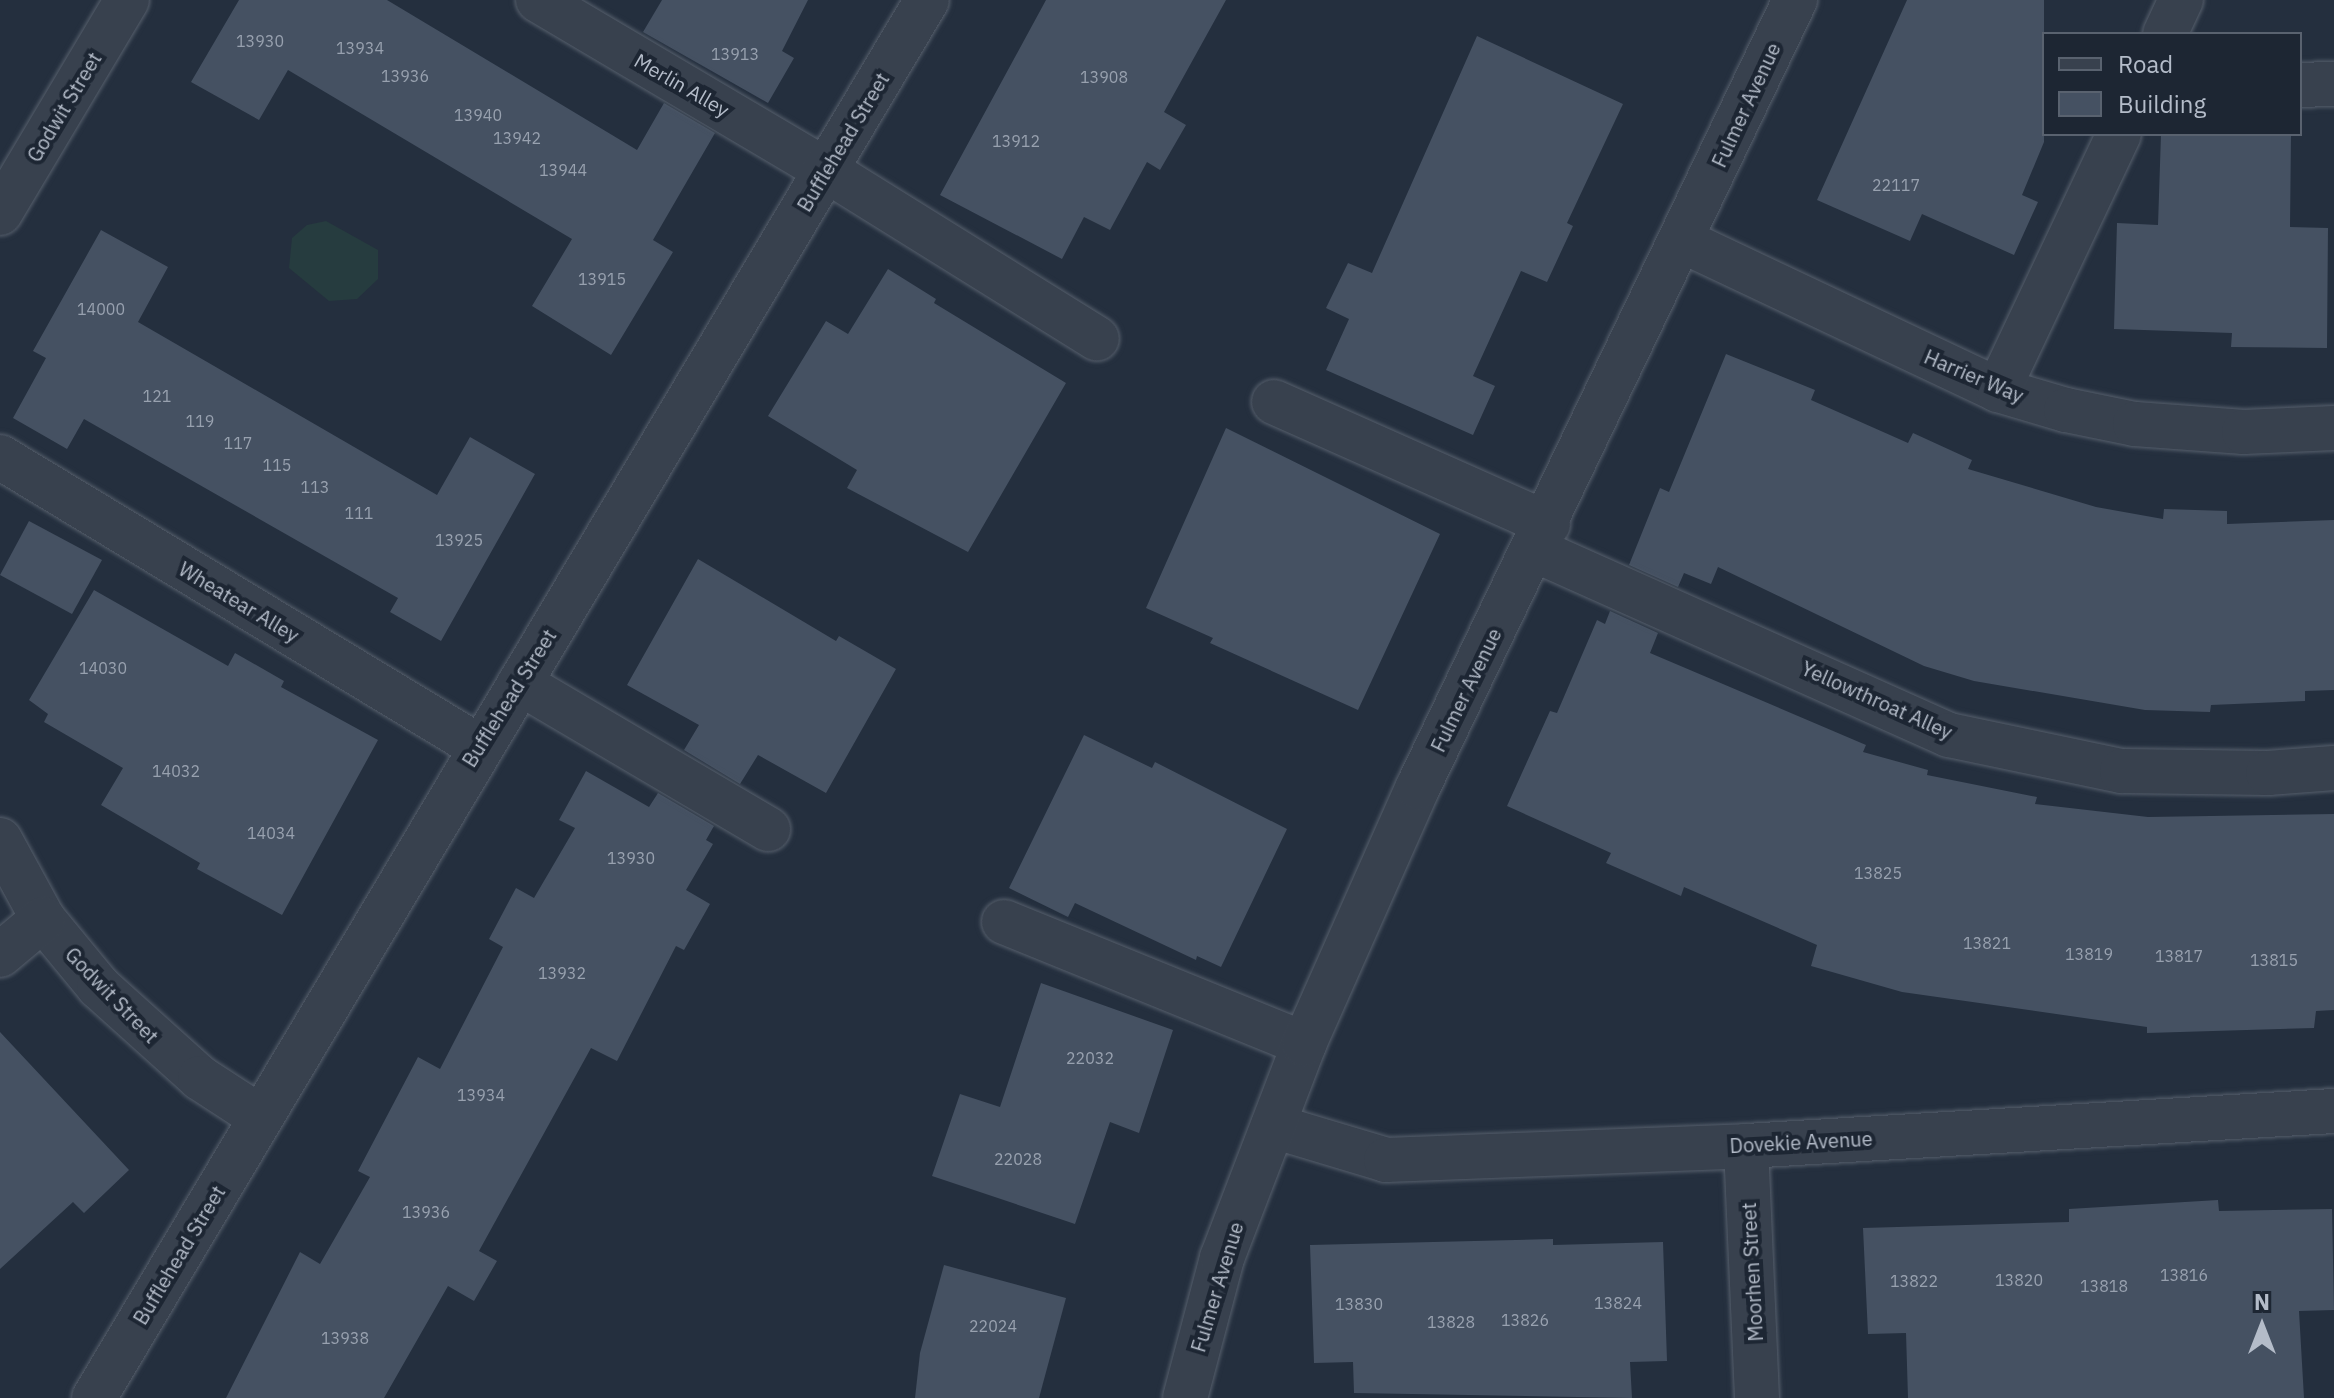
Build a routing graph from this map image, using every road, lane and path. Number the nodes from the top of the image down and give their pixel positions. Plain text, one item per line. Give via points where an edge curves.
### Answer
1 (127, 0) edge
2 (538, 0) edge
3 (927, 0) edge
4 (1795, 0) edge
5 (2181, 0) edge
6 (2166, 32) edge
7 (2334, 84) edge
8 (2302, 85) edge
9 (2118, 136) edge
10 (826, 170) junction
11 (0, 213) edge
12 (1683, 241) junction
13 (1097, 339) dead end
14 (1998, 390) junction
15 (1274, 402) dead end
16 (2334, 428) edge
17 (0, 457) edge
18 (1541, 537) junction
19 (520, 683) junction
20 (478, 746) junction
21 (2334, 768) edge
22 (768, 829) dead end
23 (0, 840) edge
24 (43, 919) junction
25 (1004, 922) dead end
26 (0, 955) edge
27 (1304, 1044) junction
28 (2334, 1111) edge
29 (260, 1117) junction
30 (1273, 1126) junction
31 (1746, 1146) junction
32 (94, 1398) edge
33 (1185, 1398) edge
34 (1757, 1398) edge

1 - 11 street, Godwit Street
2 - 10 street, Merlin Alley
3 - 10 street, Bufflehead Street
4 - 12 street, Fulmer Avenue
5 - 6 street
7 - 8 street
9 - 14 street
10 - 13 street, Merlin Alley
10 - 19 street, Bufflehead Street
12 - 14 street, Harrier Way
12 - 18 street, Fulmer Avenue
14 - 16 street, Harrier Way via 2135,424 2244,432
15 - 18 street, Yellowthroat Alley
17 - 20 street, Wheatear Alley
18 - 21 street, Yellowthroat Alley via 1949,735 2122,771 2268,773
18 - 27 street, Fulmer Avenue via 1418,787
19 - 20 street, Bufflehead Street
19 - 22 street
20 - 29 street, Bufflehead Street
23 - 24 street, Godwit Street
24 - 26 street
24 - 29 street, Godwit Street via 148,1035
25 - 27 street
27 - 30 street, Fulmer Avenue
28 - 31 street, Dovekie Avenue
29 - 32 street, Bufflehead Street
30 - 31 street, Dovekie Avenue via 1386,1160
30 - 33 street, Fulmer Avenue via 1222,1258
31 - 34 street, Moorhen Street

